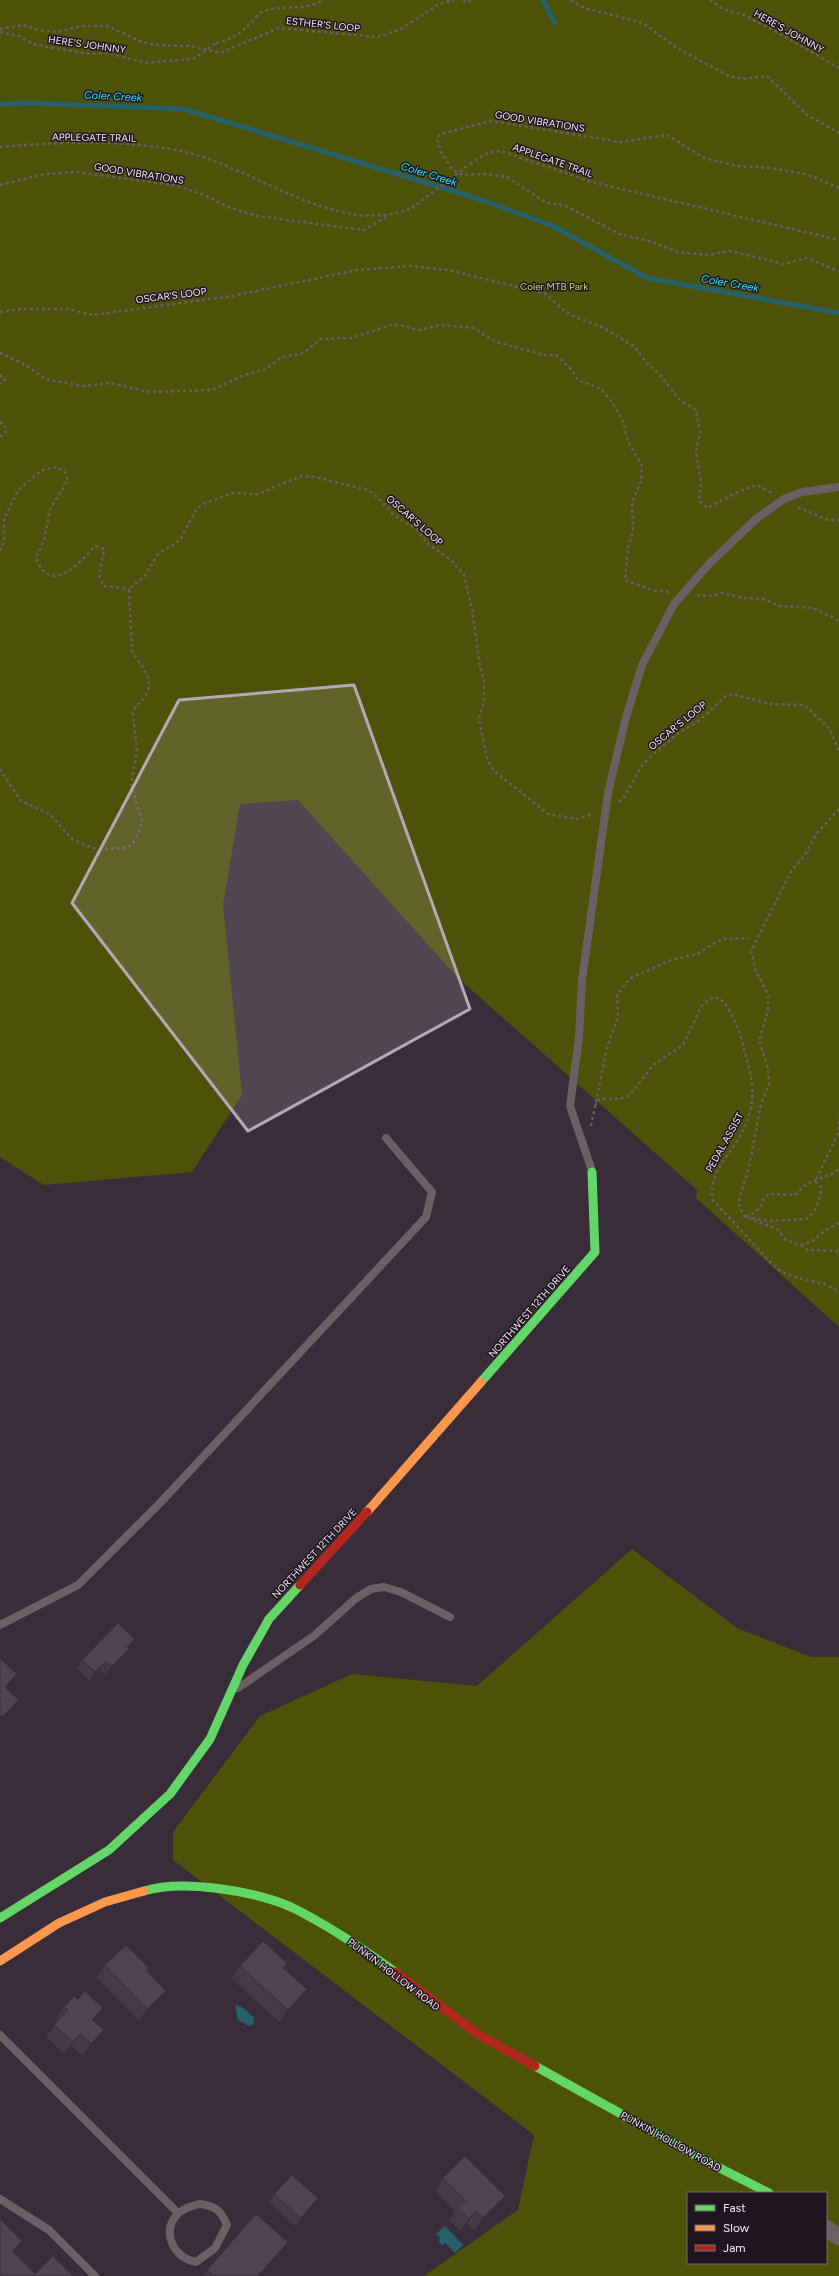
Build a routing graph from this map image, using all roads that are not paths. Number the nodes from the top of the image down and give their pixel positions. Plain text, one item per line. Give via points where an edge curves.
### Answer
1 (839, 487) edge
2 (386, 1138) dead end
3 (592, 1172) joint
4 (450, 1618) dead end
5 (0, 1625) edge
6 (231, 1692) junction
7 (0, 1918) edge
8 (0, 1961) edge
9 (0, 2035) edge
10 (767, 2192) edge
11 (0, 2199) edge
12 (178, 2213) junction
13 (827, 2229) edge
14 (839, 2237) edge
15 (95, 2276) edge

1 - 3 lane via 802,492 784,499 756,519 710,563 674,604 642,665 624,721 614,764 583,972 579,1037 570,1106
2 - 5 lane via 432,1192 426,1217 161,1502 78,1585
3 - 6 street, NORTHWEST 12TH DRIVE via 595,1252 352,1529 269,1619 256,1639
4 - 6 lane via 401,1592 384,1587 371,1589 355,1599 315,1635
6 - 7 street, NORTHWEST 12TH DRIVE via 210,1739 170,1794 144,1820 109,1850
8 - 10 street, PUNKIN HOLLOW ROAD via 59,1923 105,1902 150,1889 185,1886 221,1888 290,1907 357,1944 479,2035 704,2160
9 - 12 lane
11 - 15 lane via 49,2230
12 - 12 lane via 187,2207 200,2204 213,2206 222,2213 227,2225 215,2248 196,2262 186,2260 176,2253 172,2243 170,2229
13 - 14 street

